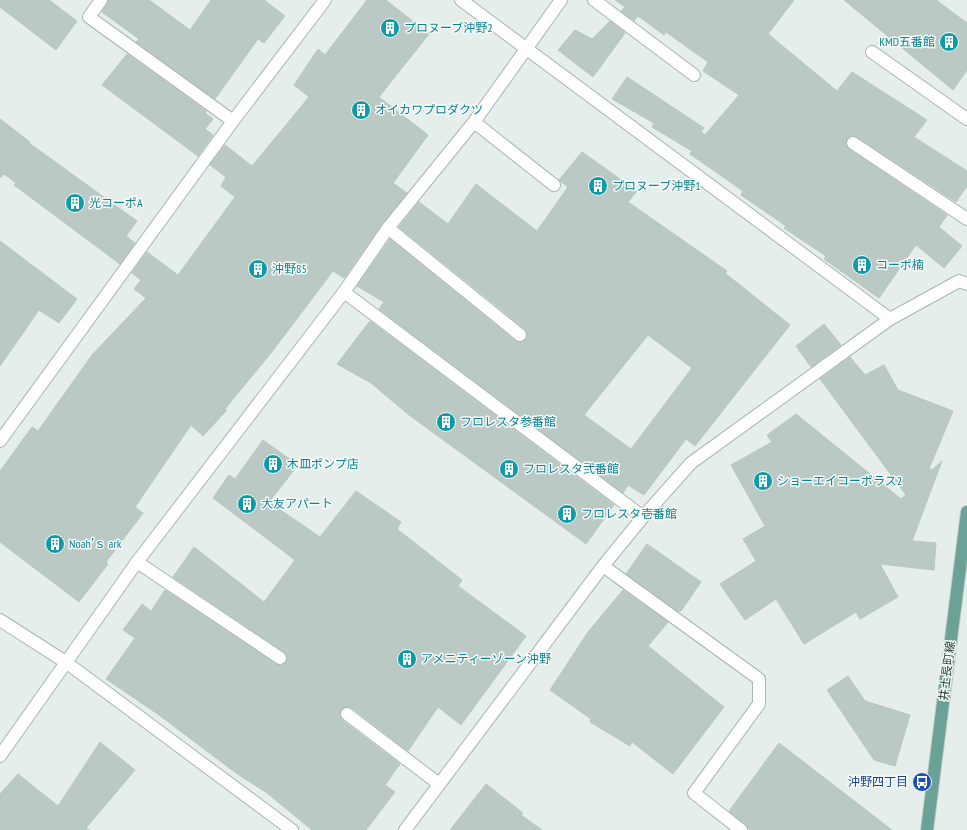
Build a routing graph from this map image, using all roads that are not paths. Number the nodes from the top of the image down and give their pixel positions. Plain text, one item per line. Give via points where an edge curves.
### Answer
1 (101, 0) edge
2 (325, 0) edge
3 (461, 0) edge
4 (561, 0) edge
5 (594, 0) edge
6 (526, 48) junction
7 (872, 52) dead end
8 (694, 75) dead end
9 (967, 119) edge
10 (233, 121) junction
11 (474, 122) junction
12 (853, 143) dead end
13 (554, 185) dead end
14 (967, 219) edge
15 (388, 228) junction
16 (967, 284) edge
17 (344, 292) junction
18 (890, 318) junction
19 (520, 335) dead end
20 (0, 441) edge
21 (967, 512) edge
22 (643, 517) junction
23 (137, 562) junction
24 (604, 566) junction
25 (0, 620) edge
26 (280, 658) dead end
27 (67, 662) junction
28 (347, 714) dead end
29 (0, 756) edge
30 (439, 784) junction
31 (292, 830) edge
32 (405, 830) edge
33 (741, 830) edge
34 (927, 830) edge

1 - 10 street via 89,17
2 - 10 street
3 - 6 street
4 - 6 street
5 - 8 street
6 - 11 street
6 - 18 street
7 - 9 street
10 - 20 street
11 - 13 street
11 - 15 street
12 - 14 street
15 - 17 street
15 - 19 street
16 - 18 street via 959,281
17 - 22 street
17 - 23 street
18 - 22 street via 692,463
21 - 34 main road, 井土長町線
22 - 24 street
23 - 26 street
23 - 27 street
24 - 30 street
24 - 33 street via 759,679 759,704 694,793
25 - 27 street
27 - 29 street
27 - 31 street
28 - 30 street
30 - 32 street

